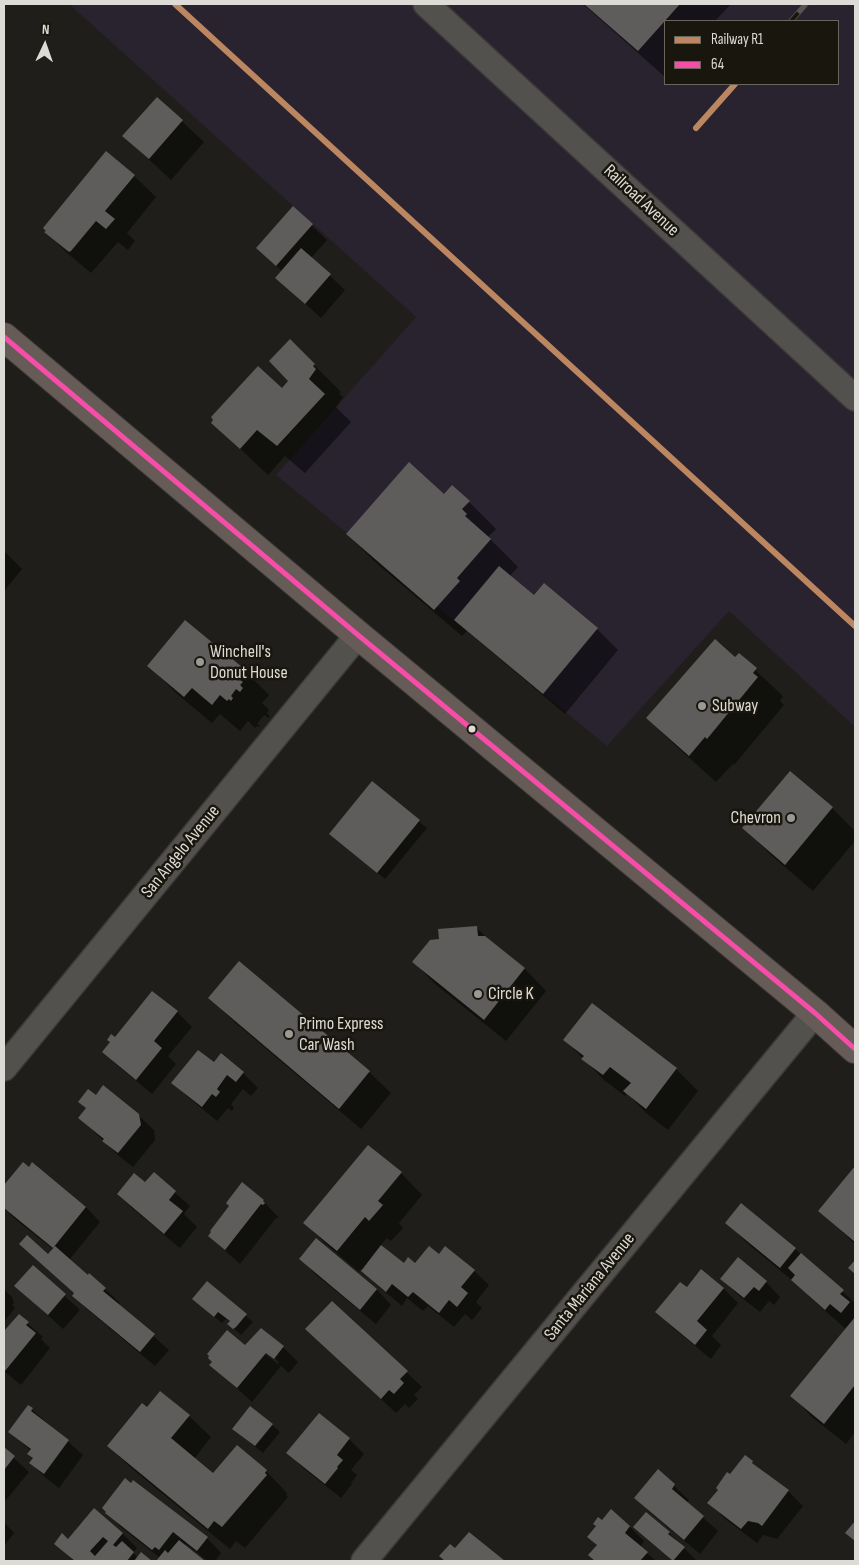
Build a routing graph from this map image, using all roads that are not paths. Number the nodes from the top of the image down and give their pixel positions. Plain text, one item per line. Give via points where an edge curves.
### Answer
1 (426, 4) edge
2 (4, 337) edge
3 (855, 398) edge
4 (358, 636) junction
5 (816, 1013) junction
6 (855, 1049) edge
7 (4, 1068) edge
8 (364, 1561) edge

1 - 3 street, Railroad Avenue
2 - 4 main road
4 - 5 main road
4 - 7 street, San Angelo Avenue
5 - 6 main road
5 - 8 street, Santa Mariana Avenue

